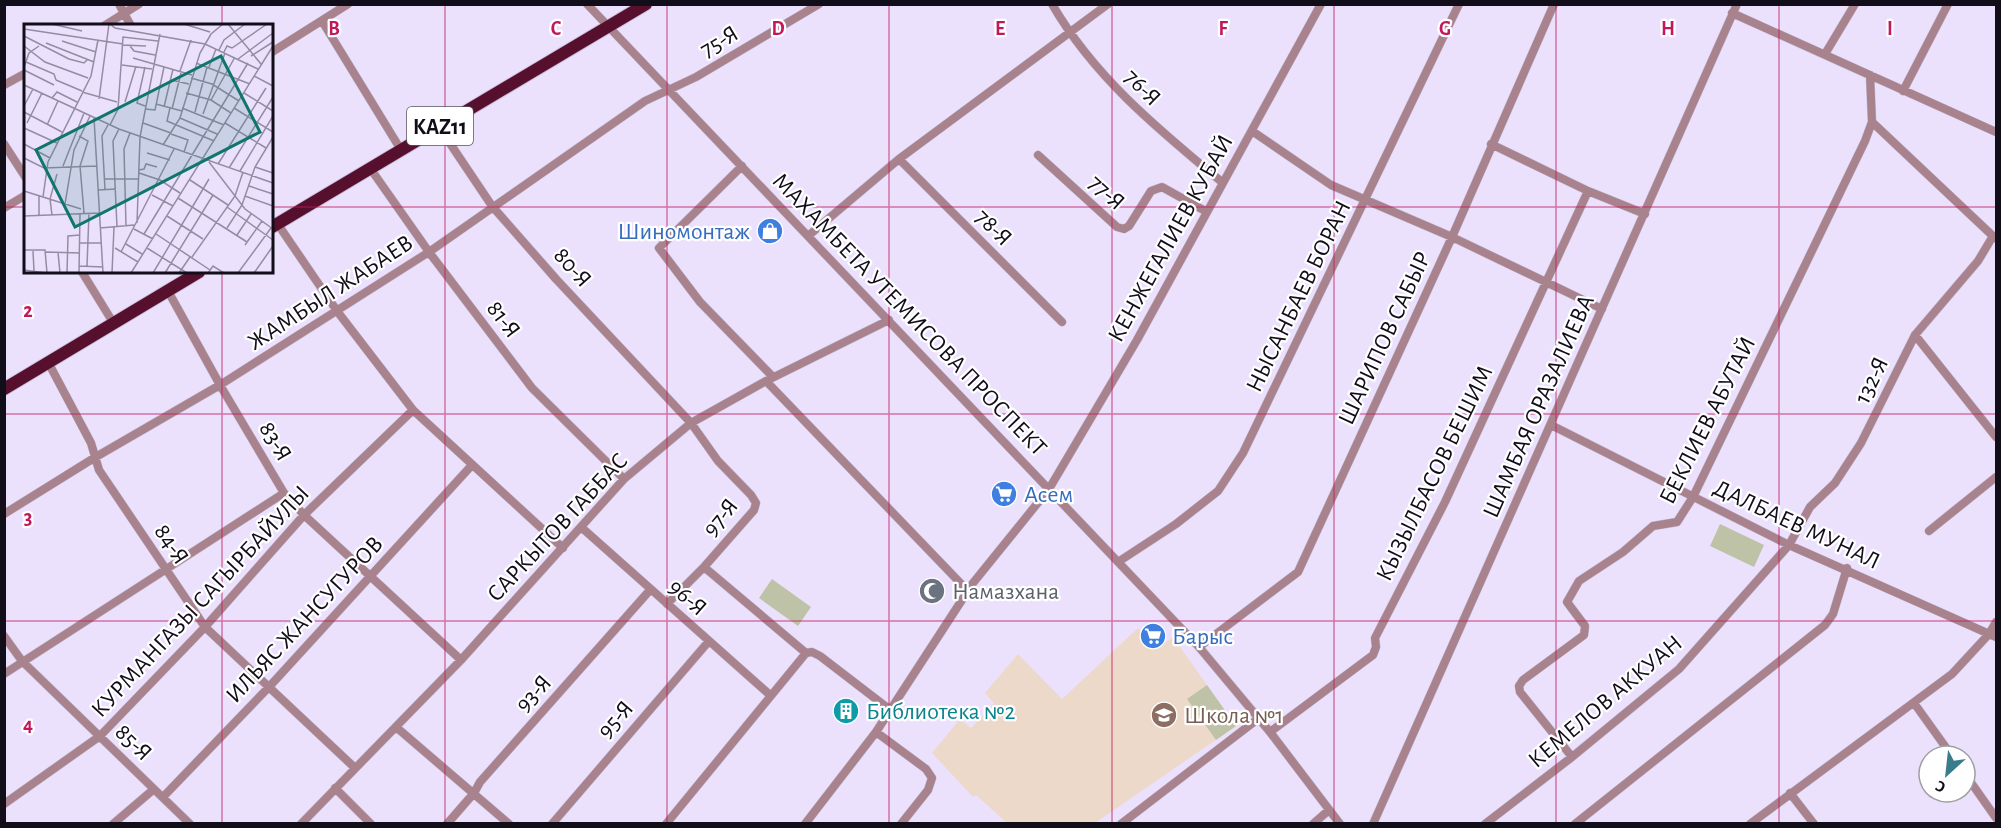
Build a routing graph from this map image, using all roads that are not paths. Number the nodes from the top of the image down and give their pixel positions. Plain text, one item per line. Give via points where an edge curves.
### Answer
1 (119, 4) edge
2 (139, 4) edge
3 (348, 4) edge
4 (587, 4) edge
5 (646, 4) edge
6 (819, 4) edge
7 (1052, 4) edge
8 (1108, 4) edge
9 (1321, 4) edge
10 (1459, 4) edge
11 (1554, 4) edge
12 (1737, 4) edge
13 (1855, 4) edge
14 (1948, 4) edge
15 (124, 13) junction
16 (1732, 13) junction
17 (322, 21) junction
18 (107, 24) edge
19 (130, 24) edge
20 (609, 27) junction
21 (1068, 32) junction
22 (273, 51) edge
23 (1825, 54) junction
24 (24, 74) edge
25 (1870, 75) junction
26 (4, 85) edge
27 (668, 89) junction
28 (1903, 91) junction
29 (1872, 122) junction
30 (439, 127) junction
31 (1252, 131) junction
32 (1996, 132) edge
33 (4, 144) edge
34 (1491, 144) junction
35 (401, 150) junction
36 (1038, 155) dead end
37 (899, 159) junction
38 (742, 166) junction
39 (370, 168) junction
40 (24, 175) edge
41 (1223, 183) junction
42 (1588, 191) junction
43 (24, 196) edge
44 (1366, 201) junction
45 (492, 206) junction
46 (4, 208) edge
47 (1207, 212) junction
48 (1645, 214) junction
49 (274, 225) edge
50 (808, 236) junction
51 (1452, 237) junction
52 (1995, 237) edge
53 (429, 252) junction
54 (83, 273) edge
55 (197, 273) edge
56 (1545, 282) junction
57 (168, 291) junction
58 (1602, 309) junction
59 (337, 311) junction
60 (889, 320) junction
61 (1062, 322) dead end
62 (114, 324) junction
63 (1915, 335) junction
64 (48, 362) junction
65 (769, 379) junction
66 (220, 385) junction
67 (4, 389) edge
68 (413, 410) junction
69 (691, 423) junction
70 (1551, 425) junction
71 (1996, 437) edge
72 (94, 458) junction
73 (472, 465) junction
74 (1996, 477) edge
75 (624, 479) junction
76 (1049, 489) junction
77 (284, 493) junction
78 (1693, 497) junction
79 (4, 514) edge
80 (304, 515) junction
81 (581, 527) junction
82 (1929, 531) dead end
83 (1789, 544) junction
84 (562, 548) junction
85 (1118, 562) junction
86 (704, 567) junction
87 (1847, 568) junction
88 (166, 569) junction
89 (369, 576) junction
90 (650, 590) junction
91 (968, 591) junction
92 (667, 604) junction
93 (1996, 622) edge
94 (205, 627) junction
95 (4, 636) edge
96 (1993, 636) edge
97 (709, 641) junction
98 (1199, 647) junction
99 (806, 653) junction
100 (461, 660) junction
101 (22, 661) junction
102 (4, 674) edge
103 (269, 687) junction
104 (770, 695) junction
105 (1914, 702) junction
106 (890, 709) junction
107 (1259, 718) junction
108 (396, 727) junction
109 (876, 732) junction
110 (1270, 732) junction
111 (100, 736) junction
112 (1944, 744) edge
113 (1572, 757) junction
114 (355, 768) junction
115 (154, 789) junction
116 (335, 789) junction
117 (1977, 791) edge
118 (474, 793) junction
119 (1791, 794) junction
120 (163, 797) junction
121 (4, 804) edge
122 (1329, 810) junction
123 (1996, 818) edge
124 (112, 824) edge
125 (190, 824) edge
126 (301, 824) edge
127 (370, 824) edge
128 (447, 824) edge
129 (509, 824) edge
130 (552, 824) edge
131 (666, 824) edge
132 (805, 824) edge
133 (901, 824) edge
134 (1121, 824) edge
135 (1313, 824) edge
136 (1340, 824) edge
137 (1373, 824) edge
138 (1485, 824) edge
139 (1575, 824) edge
140 (1750, 824) edge
141 (1814, 824) edge

1 - 15 street
2 - 15 street
3 - 17 street
4 - 20 street, МАХАМБЕТА УТЕМИСОВА ПРОСПЕКТ
5 - 20 highway, KAZ11
6 - 27 street, 75-Я via 696,77
7 - 21 street, 76-Я
8 - 21 street
9 - 31 street, КЕНЖЕГАЛИЕВ КУБАЙ
10 - 44 street, НЫСАНБАЕВ БОРАН
11 - 34 street, ШАРИПОВ САБЫР
12 - 16 street, ШАМБАЯ ОРАЗАЛИЕВА
13 - 23 street
14 - 28 street
15 - 18 street
15 - 19 street
16 - 23 street
16 - 48 street, ШАМБАЯ ОРАЗАЛИЕВА
17 - 22 street
17 - 35 street
20 - 27 street, МАХАМБЕТА УТЕМИСОВА ПРОСПЕКТ
20 - 30 highway, KAZ11
21 - 37 street
21 - 41 street, 76-Я via 1121,95
23 - 25 street
24 - 26 street
25 - 28 street
25 - 29 street, БЕКЛИЕВ АБУТАЙ
27 - 38 street, МАХАМБЕТА УТЕМИСОВА ПРОСПЕКТ
27 - 45 street, ЖАМБЫЛ ЖАБАЕВ
28 - 32 street
29 - 52 street, 132-Я
29 - 78 street, БЕКЛИЕВ АБУТАЙ
30 - 35 highway, KAZ11
30 - 45 street, 80-Я
31 - 41 street, КЕНЖЕГАЛИЕВ КУБАЙ
31 - 44 street via 1304,169
33 - 40 street
34 - 42 street
34 - 51 street, ШАРИПОВ САБЫР
35 - 39 highway, KAZ11
36 - 47 street, 77-Я via 1117,227 1129,226 1151,191 1162,187
37 - 50 street
37 - 61 street, 78-Я
38 - 50 street, МАХАМБЕТА УТЕМИСОВА ПРОСПЕКТ
38 - 65 street via 659,248 700,302
39 - 49 highway, KAZ11
39 - 53 street, 81-Я
41 - 47 street, КЕНЖЕГАЛИЕВ КУБАЙ
42 - 48 street
42 - 56 street, КЫЗЫЛБАСОВ БЕШИМ
43 - 46 street
44 - 51 street
44 - 85 street, НЫСАНБАЕВ БОРАН via 1243,453 1218,490 1176,524
45 - 53 street, ЖАМБЫЛ ЖАБАЕВ
45 - 69 street, 80-Я
47 - 76 street, КЕНЖЕГАЛИЕВ КУБАЙ
48 - 58 street, ШАМБАЯ ОРАЗАЛИЕВА
49 - 59 street
50 - 60 street, МАХАМБЕТА УТЕМИСОВА ПРОСПЕКТ
51 - 56 street
51 - 98 street, ШАРИПОВ САБЫР via 1298,572
52 - 63 street, 132-Я
53 - 59 street, ЖАМБЫЛ ЖАБАЕВ
53 - 75 street, 81-Я via 532,388
54 - 62 street
55 - 57 highway
56 - 58 street
56 - 110 street, КЫЗЫЛБАСОВ БЕШИМ via 1444,502 1375,638 1373,656
57 - 62 highway
57 - 66 street, 83-Я
58 - 70 street, ШАМБАЯ ОРАЗАЛИЕВА
59 - 66 street, ЖАМБЫЛ ЖАБАЕВ
59 - 68 street
60 - 65 street, САРКЫТОВ ГАББАС
60 - 76 street, МАХАМБЕТА УТЕМИСОВА ПРОСПЕКТ
62 - 64 highway
63 - 71 street
63 - 83 street, 132-Я via 1861,443 1835,483 1810,507
64 - 67 highway
64 - 72 street, 84-Я via 91,443
65 - 69 street, САРКЫТОВ ГАББАС
65 - 91 street
66 - 72 street, ЖАМБЫЛ ЖАБАЕВ
66 - 77 street, 83-Я
68 - 73 street
68 - 80 street, КУРМАНГАЗЫ САГЫРБАЙУЛЫ
69 - 75 street, САРКЫТОВ ГАББАС
69 - 86 street, 97-Я via 718,461 756,503
70 - 78 street, ДАЛБАЕВ МУНАЛ
70 - 137 street, ШАМБАЯ ОРАЗАЛИЕВА
72 - 79 street, ЖАМБЫЛ ЖАБАЕВ
72 - 88 street, 84-Я
73 - 84 street
73 - 89 street, ИЛЬЯС ЖАНСУГУРОВ
74 - 82 street
75 - 81 street, САРКЫТОВ ГАББАС
76 - 85 street, МАХАМБЕТА УТЕМИСОВА ПРОСПЕКТ
76 - 91 street, КЕНЖЕГАЛИЕВ КУБАЙ
77 - 80 street, 83-Я
77 - 88 street
78 - 83 street, ДАЛБАЕВ МУНАЛ
78 - 113 street, БЕКЛИЕВ АБУТАЙ via 1677,522 1653,526 1579,581 1566,602 1585,626 1584,635 1519,686
80 - 89 street, 83-Я
80 - 94 street, КУРМАНГАЗЫ САГЫРБАЙУЛЫ
81 - 84 street, САРКЫТОВ ГАББАС
81 - 90 street, 96-Я
83 - 87 street, ДАЛБАЕВ МУНАЛ
83 - 113 street, КЕМЕЛОВ АККУАН via 1679,669
84 - 100 street, САРКЫТОВ ГАББАС
85 - 98 street, МАХАМБЕТА УТЕМИСОВА ПРОСПЕКТ
86 - 92 street, 97-Я
86 - 99 street
87 - 96 street, ДАЛБАЕВ МУНАЛ
87 - 139 street via 1833,614 1825,625
88 - 94 street, 84-Я
88 - 101 street
89 - 100 street, 83-Я
89 - 103 street, ИЛЬЯС ЖАНСУГУРОВ
90 - 92 street, 96-Я
90 - 118 street, 93-Я
91 - 106 street, КЕНЖЕГАЛИЕВ КУБАЙ
92 - 97 street, 96-Я
93 - 96 street
94 - 103 street, 84-Я
94 - 111 street, КУРМАНГАЗЫ САГЫРБАЙУЛЫ
95 - 101 street, 85-Я
96 - 105 street via 1953,674
97 - 104 street, 96-Я
97 - 130 street, 95-Я
98 - 107 street, МАХАМБЕТА УТЕМИСОВА ПРОСПЕКТ
99 - 104 street
99 - 106 street via 820,656
100 - 108 street, САРКЫТОВ ГАББАС
101 - 102 street
101 - 111 street, 85-Я
103 - 114 street, 84-Я
103 - 120 street, ИЛЬЯС ЖАНСУГУРОВ
104 - 131 street
105 - 112 street
105 - 119 street
106 - 109 street, КЕНЖЕГАЛИЕВ КУБАЙ
107 - 110 street, МАХАМБЕТА УТЕМИСОВА ПРОСПЕКТ
107 - 134 street
108 - 114 street, САРКЫТОВ ГАББАС
108 - 118 street
109 - 132 street, КЕНЖЕГАЛИЕВ КУБАЙ
109 - 133 street via 926,769 932,778 928,790
110 - 122 street, МАХАМБЕТА УТЕМИСОВА ПРОСПЕКТ
111 - 115 street, 85-Я
111 - 121 street, КУРМАНГАЗЫ САГЫРБАЙУЛЫ
113 - 138 street, КЕМЕЛОВ АККУАН
114 - 116 street, САРКЫТОВ ГАББАС
115 - 120 street, 85-Я
115 - 124 street
116 - 126 street, САРКЫТОВ ГАББАС
116 - 127 street
117 - 123 street
118 - 128 street, 93-Я
118 - 129 street
119 - 140 street
119 - 141 street
120 - 125 street, 85-Я
122 - 135 street
122 - 136 street, МАХАМБЕТА УТЕМИСОВА ПРОСПЕКТ

